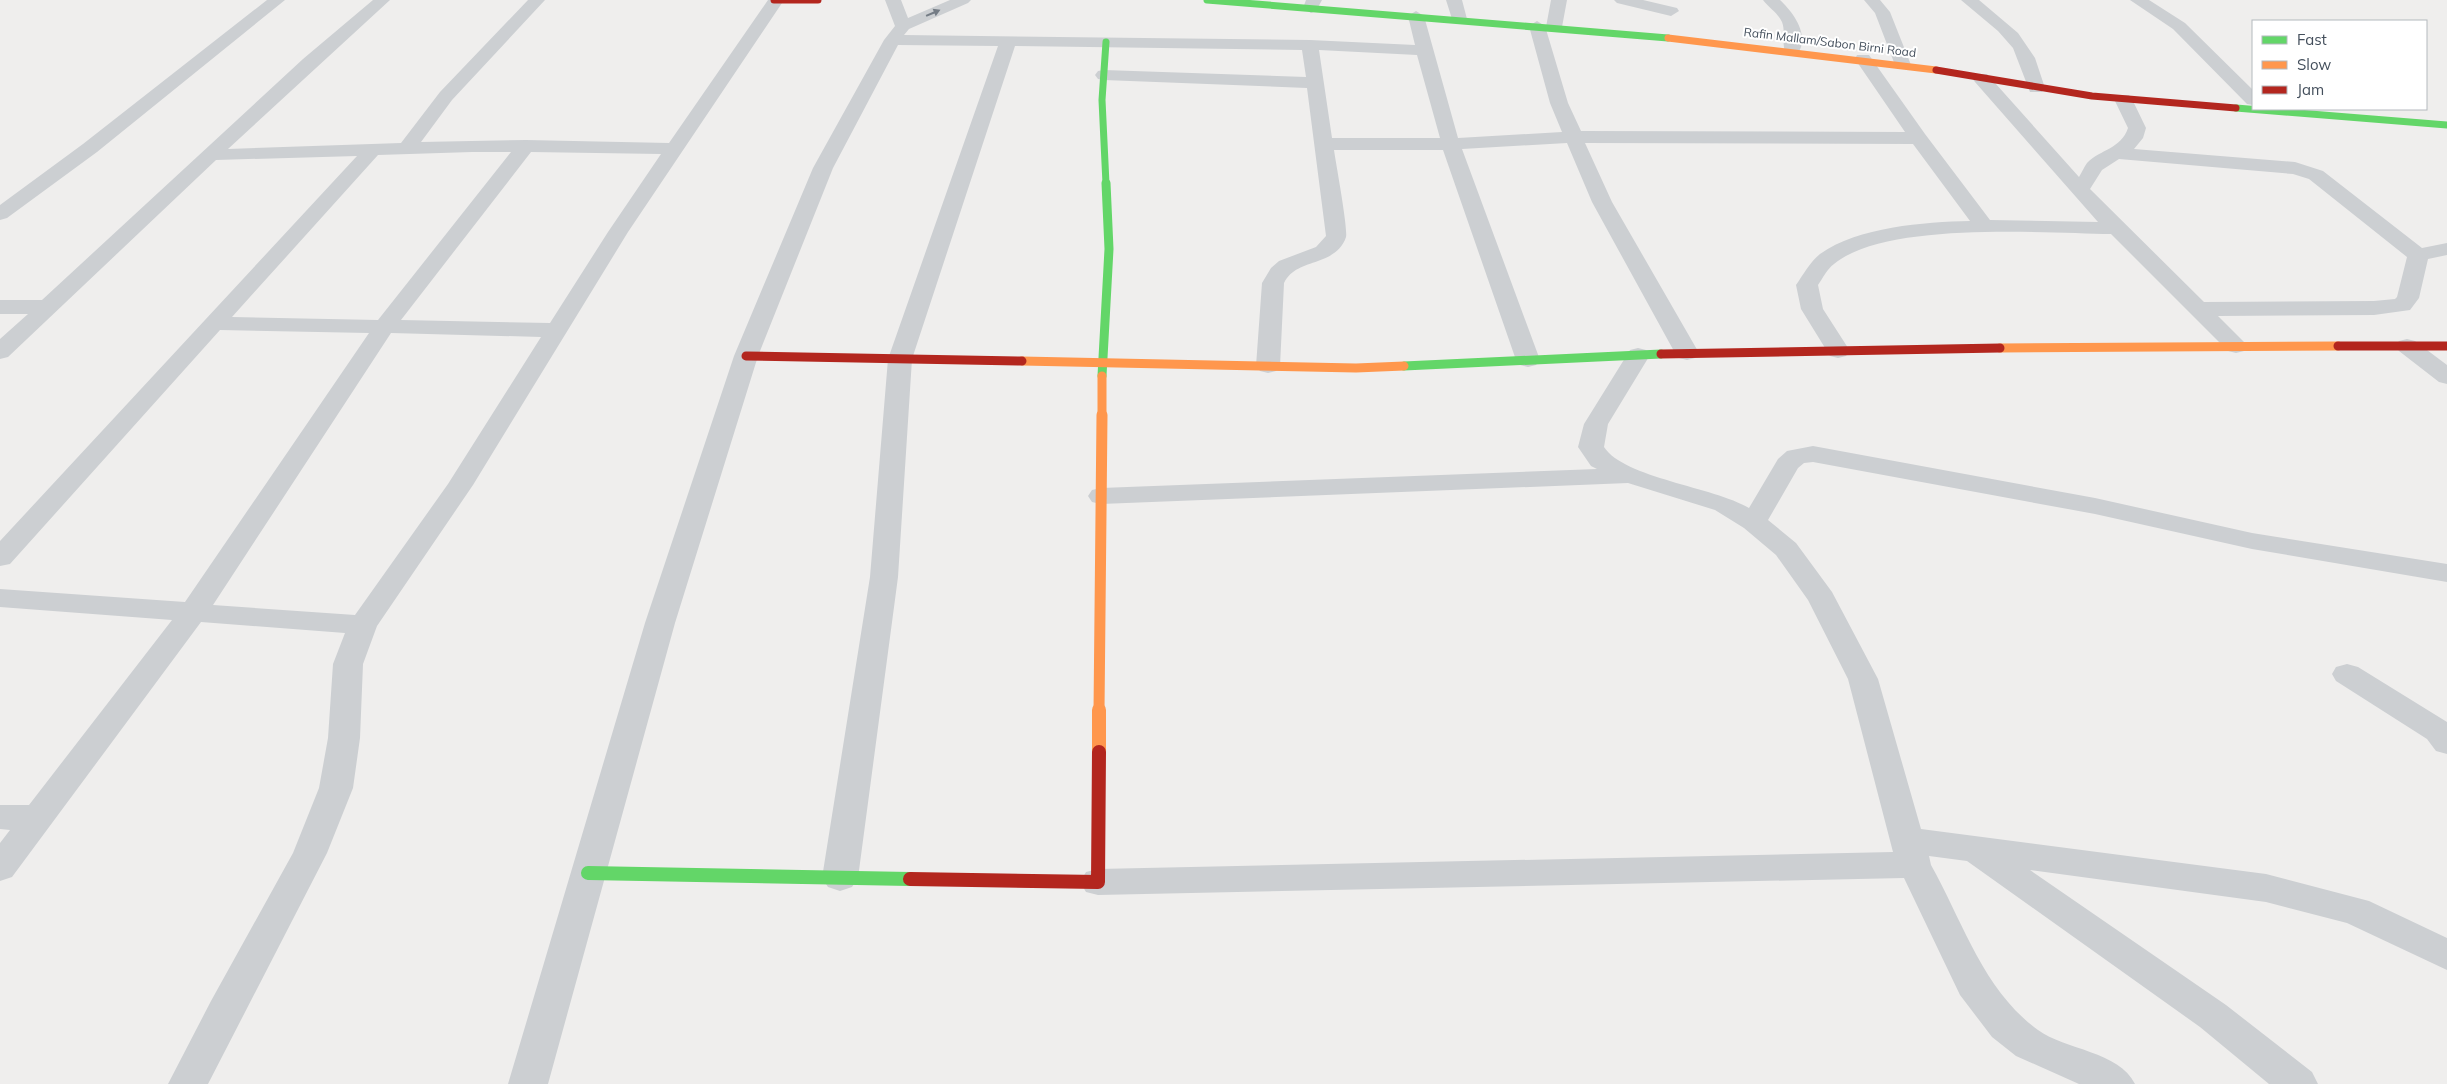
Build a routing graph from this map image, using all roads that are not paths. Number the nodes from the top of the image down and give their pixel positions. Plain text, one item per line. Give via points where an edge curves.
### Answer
1 (277, 0) edge
2 (382, 0) edge
3 (537, 0) edge
4 (775, 0) edge
5 (812, 0) edge
6 (818, 0) edge
7 (893, 0) edge
8 (963, 0) edge
9 (1207, 0) edge
10 (1213, 0) edge
11 (1454, 0) edge
12 (1560, 0) edge
13 (1622, 0) edge
14 (1772, 0) edge
15 (1872, 0) edge
16 (1969, 0) edge
17 (2138, 0) edge
18 (1313, 4) edge
19 (1668, 5) edge
20 (1416, 16) junction
21 (1459, 19) junction
22 (1545, 27) junction
23 (897, 33) junction
24 (1677, 38) junction
25 (1008, 42) junction
26 (1106, 42) junction
27 (1310, 45) junction
28 (1424, 50) junction
29 (1792, 50) junction
30 (1863, 59) junction
31 (1902, 65) junction
32 (1104, 75) junction
33 (1981, 78) junction
34 (1315, 83) junction
35 (2036, 88) junction
36 (2252, 98) edge
37 (2123, 99) junction
38 (2252, 106) edge
39 (2302, 110) edge
40 (2447, 124) edge
41 (1574, 136) junction
42 (1918, 138) junction
43 (1322, 144) junction
44 (1452, 144) junction
45 (526, 146) junction
46 (408, 148) junction
47 (373, 149) junction
48 (675, 149) junction
49 (2113, 153) junction
50 (211, 155) junction
51 (2081, 188) junction
52 (0, 214) edge
53 (1985, 227) junction
54 (2117, 228) junction
55 (2447, 249) edge
56 (2418, 255) junction
57 (0, 307) edge
58 (49, 307) junction
59 (2199, 309) junction
60 (213, 323) junction
61 (384, 327) junction
62 (557, 330) junction
63 (2236, 346) junction
64 (2407, 346) junction
65 (2447, 346) edge
66 (1838, 350) junction
67 (0, 352) edge
68 (1687, 353) junction
69 (1638, 355) junction
70 (746, 356) junction
71 (900, 359) junction
72 (1528, 360) junction
73 (1102, 363) junction
74 (1268, 366) junction
75 (2447, 376) edge
76 (1631, 476) junction
77 (1101, 496) junction
78 (1754, 522) junction
79 (0, 558) edge
80 (2447, 573) edge
81 (0, 598) edge
82 (193, 612) junction
83 (363, 625) junction
84 (2347, 674) dead end
85 (2447, 743) edge
86 (0, 817) edge
87 (38, 818) junction
88 (1975, 849) junction
89 (1911, 853) junction
90 (0, 868) edge
91 (588, 874) junction
92 (840, 878) junction
93 (1098, 882) junction
94 (2447, 955) edge
95 (188, 1084) edge
96 (528, 1084) edge
97 (2115, 1084) edge
98 (2298, 1084) edge

1 - 52 street via 90,148
2 - 50 street
3 - 46 street via 446,96
4 - 5 street
4 - 48 street
5 - 6 street
7 - 23 street
23 -> 8 street
9 - 10 street, Rafin Mallam/Sabon Birni Road
10 - 18 street, Rafin Mallam/Sabon Birni Road
11 - 21 street
12 - 22 street
13 - 19 street
14 - 29 street via 1789,16 1793,26
15 - 31 street via 1885,19
16 - 35 street via 2012,33 2028,58
17 - 36 street via 2179,26
18 - 20 street, Rafin Mallam/Sabon Birni Road
19 - 24 street
20 - 21 street, Rafin Mallam/Sabon Birni Road
20 - 28 street
21 - 22 street, Rafin Mallam/Sabon Birni Road
22 - 24 street, Rafin Mallam/Sabon Birni Road
22 - 41 street via 1559,103
23 - 25 street
23 - 70 street via 823,168
24 - 29 street, Rafin Mallam/Sabon Birni Road
25 - 26 street
25 - 71 street
26 - 27 street
26 - 32 street
27 - 28 street
27 - 34 street
28 - 44 street
29 - 30 street, Rafin Mallam/Sabon Birni Road
30 - 31 street, Rafin Mallam/Sabon Birni Road
30 - 42 street
31 - 33 street, Rafin Mallam/Sabon Birni Road
32 - 34 street
32 - 73 street via 1102,100 1109,249
33 - 35 street, Rafin Mallam/Sabon Birni Road
33 - 51 street
34 - 43 street
35 - 37 street, Rafin Mallam/Sabon Birni Road
37 - 38 street, Rafin Mallam/Sabon Birni Road
37 - 49 street via 2137,128 2127,146
39 - 40 street, Rafin Mallam/Sabon Birni Road
41 - 42 street
41 - 44 street
41 - 68 street via 1602,202
42 - 53 street
43 - 44 street
43 - 74 street via 1336,236 1334,244 1319,254 1293,262 1276,273
44 - 72 street
45 - 46 street
45 - 48 street
45 - 61 street
46 - 47 street
47 - 50 street
47 - 60 street
48 - 62 street
49 - 51 street via 2095,166
49 - 56 street via 2306,171
50 - 58 street
51 - 54 street
53 - 54 street
53 - 66 street via 1890,235 1845,249 1827,259 1807,285 1812,309
54 - 59 street
55 - 56 street
56 - 59 street via 2408,298 2402,305
57 - 58 street
58 - 67 street
59 - 63 street
60 - 61 street
60 - 79 street
61 - 62 street
61 - 82 street
62 - 83 street via 460,485
63 - 64 street
63 - 66 street
64 - 65 street
64 - 75 street
66 - 68 street
68 - 69 street
69 - 72 street
69 - 76 street via 1596,424 1591,447 1600,461
70 - 71 street
70 - 91 street via 660,623
71 - 73 street
71 - 92 street via 884,577
72 - 74 street via 1356,368
73 - 74 street
73 - 77 street
76 - 77 street
76 - 78 street via 1724,504
77 - 93 street
78 - 80 street via 1787,464 1796,456 1813,454 2095,506 2252,541
78 - 89 street via 1786,548 1822,598 1863,679
81 - 82 street
82 - 83 street
82 - 87 street
83 - 95 street via 348,664 344,738 336,788 310,853
84 - 85 street via 2438,731
86 - 87 street
87 - 90 street
88 - 89 street
88 - 94 street via 2266,888 2356,911
88 - 98 street via 2213,1016
89 - 93 street
89 - 97 street via 1963,965 1994,1016 2026,1042 2081,1065
91 - 92 street
91 - 96 street
92 - 93 street

